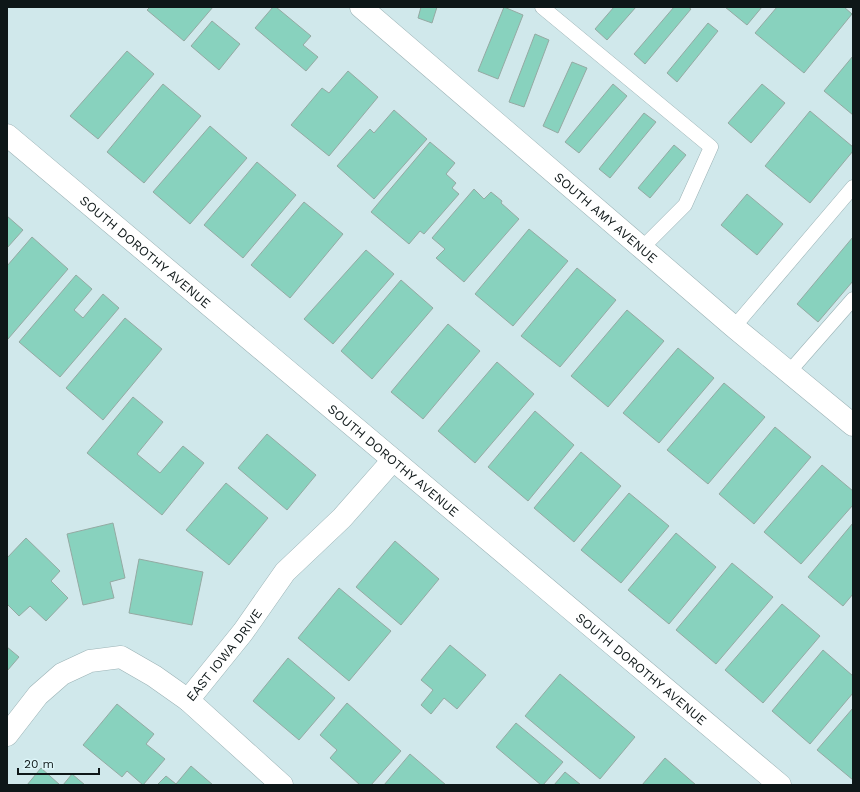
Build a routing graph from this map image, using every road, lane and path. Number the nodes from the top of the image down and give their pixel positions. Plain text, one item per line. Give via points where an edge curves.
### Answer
1 (362, 7) edge
2 (542, 7) edge
3 (7, 135) edge
4 (853, 186) edge
5 (642, 248) junction
6 (853, 299) edge
7 (734, 327) junction
8 (789, 372) junction
9 (853, 425) edge
10 (393, 460) junction
11 (188, 700) junction
12 (7, 735) edge
13 (282, 785) edge
14 (780, 785) edge

1 - 5 street, SOUTH AMY AVENUE
2 - 5 lane via 711,147 685,205
3 - 10 street, SOUTH DOROTHY AVENUE
4 - 7 lane
5 - 7 street, SOUTH AMY AVENUE
6 - 8 lane
7 - 8 street, SOUTH AMY AVENUE
8 - 9 street, SOUTH AMY AVENUE
10 - 11 street, EAST IOWA DRIVE via 342,518 285,572 243,632
10 - 14 street, SOUTH DOROTHY AVENUE
11 - 12 street, EAST IOWA DRIVE via 121,657 90,661 62,674 38,695
11 - 13 street

